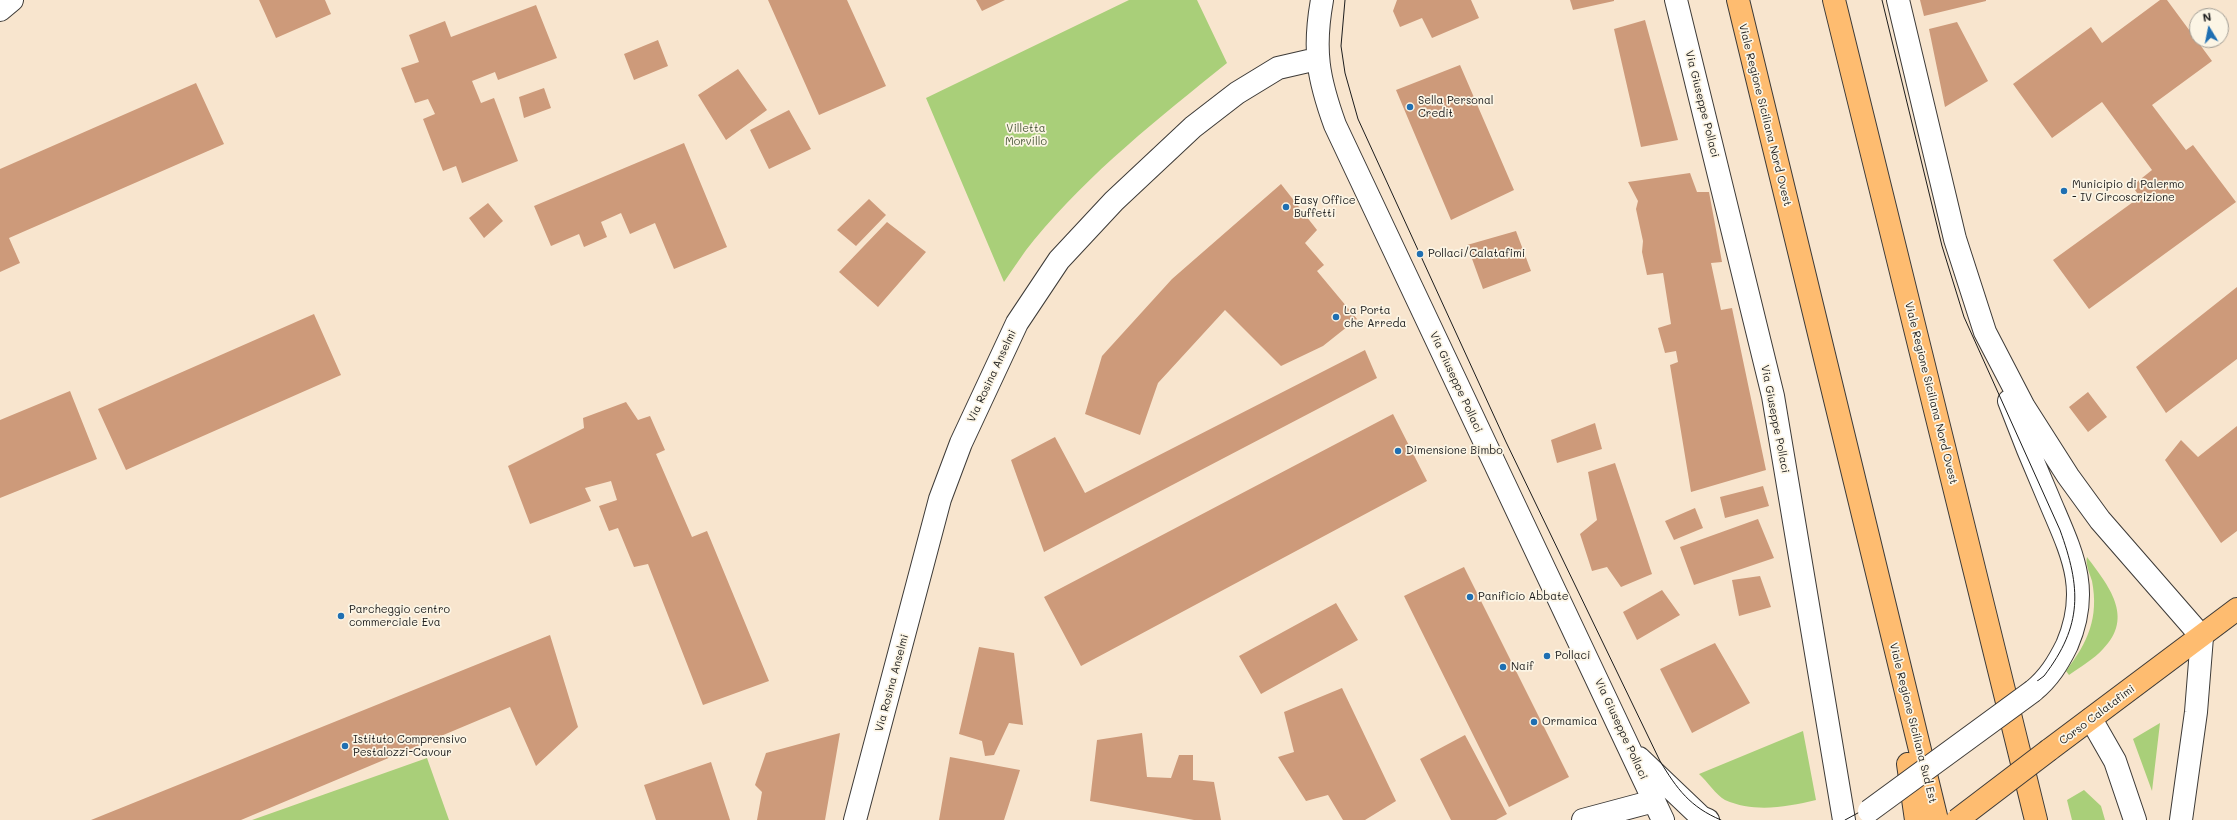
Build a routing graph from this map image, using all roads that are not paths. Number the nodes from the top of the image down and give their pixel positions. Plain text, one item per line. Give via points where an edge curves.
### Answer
1 (12, 0) edge
2 (1322, 0) edge
3 (1676, 0) edge
4 (1738, 0) edge
5 (1834, 0) edge
6 (1898, 0) edge
7 (0, 10) edge
8 (1317, 60) junction
9 (1985, 332) junction
10 (2237, 609) edge
11 (1889, 626) junction
12 (2202, 637) junction
13 (2091, 719) junction
14 (1632, 752) junction
15 (1654, 801) junction
16 (1861, 816) edge
17 (855, 820) edge
18 (1583, 820) edge
19 (1662, 820) edge
20 (1708, 820) edge
21 (1844, 820) edge
22 (1916, 820) edge
23 (1937, 820) edge
24 (1957, 820) edge
25 (2036, 820) edge
26 (2135, 820) edge
27 (2181, 820) edge

1 - 7 street
2 - 8 street, Via Giuseppe Pollaci via 1317,28
3 - 21 street, Via Giuseppe Pollaci via 1773,396
4 - 11 main road, Viale Regione Siciliana Nord Ovest
5 - 25 main road, Viale Regione Siciliana Nord Ovest
6 - 9 street via 1955,239
8 - 14 street, Via Giuseppe Pollaci via 1326,99 1346,152
8 - 17 street, Via Rosina Anselmi via 1278,68 1237,93 1193,127 1114,201 1059,260 1017,323 961,443 940,499
9 - 12 street via 2024,407 2068,476 2100,520
9 - 16 street, bridge via 2020,433 2063,529 2074,560 2079,607 2074,628 2055,668 2046,680
10 - 12 main road, Corso Calatafimi
11 - 22 main road
11 - 23 main road, Viale Regione Siciliana Sud Est
12 - 13 main road, Corso Calatafimi
12 - 27 street via 2196,712
13 - 24 main road, Corso Calatafimi, bridge
13 - 26 street via 2115,761
14 - 15 street, Via Giuseppe Pollaci
14 - 20 street via 1701,817
15 - 18 street
15 - 19 street, Via Giuseppe Pollaci

